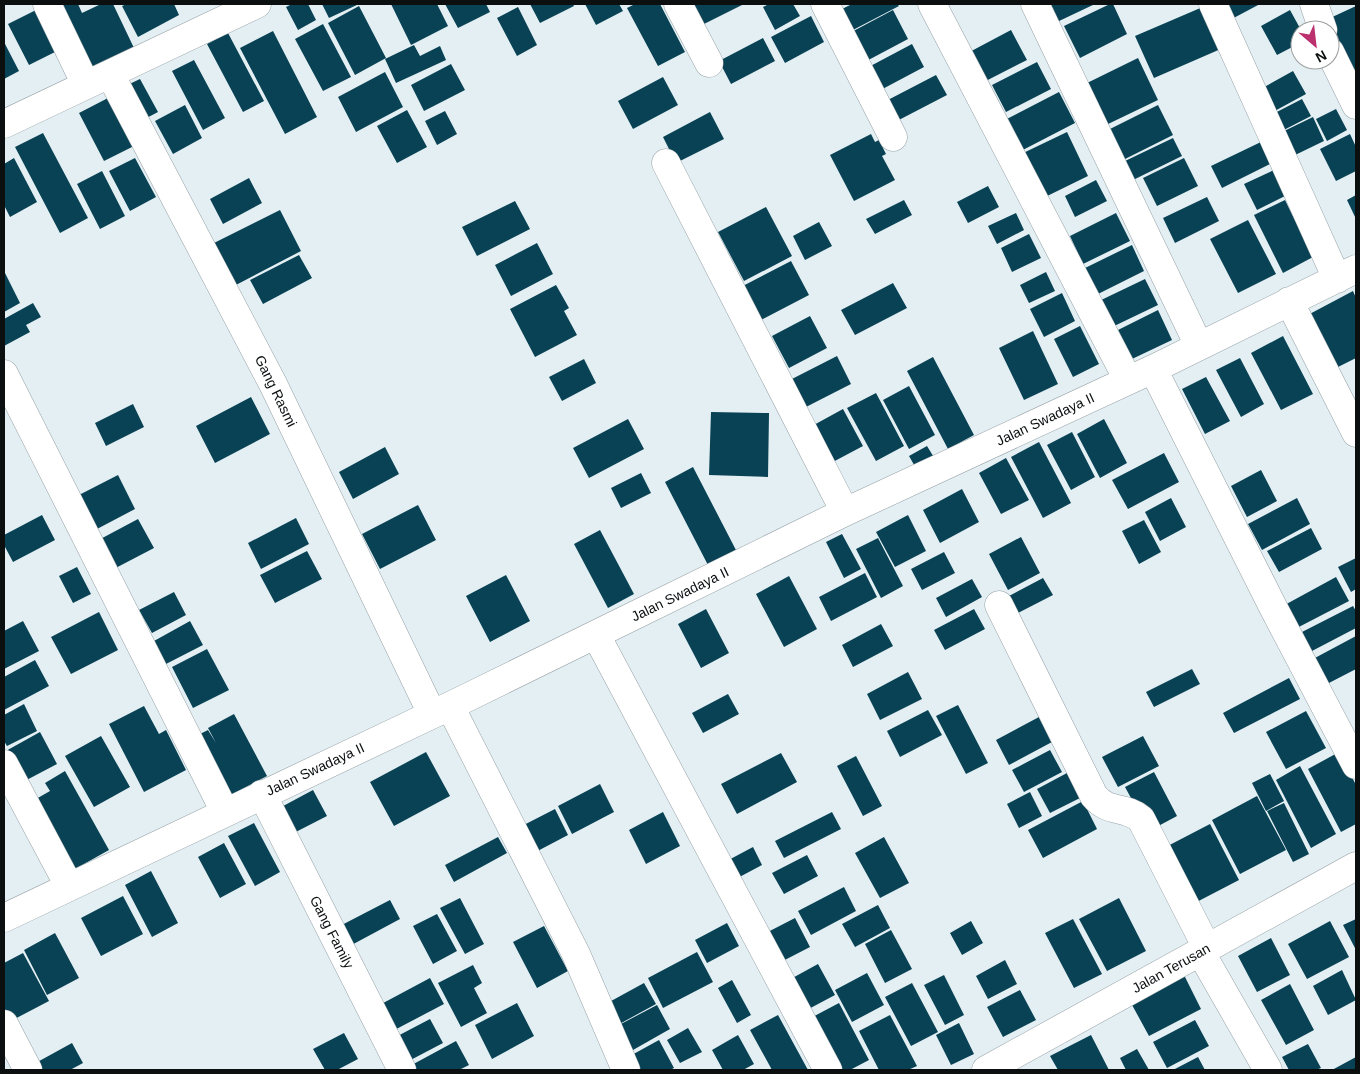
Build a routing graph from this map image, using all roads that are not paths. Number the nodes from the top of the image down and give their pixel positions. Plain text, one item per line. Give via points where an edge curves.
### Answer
1 (47, 4) edge
2 (257, 4) edge
3 (678, 4) edge
4 (825, 4) edge
5 (932, 4) edge
6 (1035, 4) edge
7 (1213, 4) edge
8 (1314, 4) edge
9 (1320, 20) edge
10 (709, 63) dead end
11 (1339, 70) edge
12 (110, 74) junction
13 (86, 85) junction
14 (1356, 105) edge
15 (4, 124) edge
16 (893, 138) dead end
17 (666, 163) dead end
18 (1346, 274) edge
19 (1289, 301) junction
20 (1199, 346) junction
21 (1153, 368) junction
22 (4, 374) edge
23 (1128, 380) junction
24 (1356, 433) edge
25 (846, 512) junction
26 (999, 605) dead end
27 (596, 636) junction
28 (441, 710) junction
29 (4, 764) edge
30 (1356, 765) edge
31 (262, 794) junction
32 (225, 812) junction
33 (1356, 866) edge
34 (69, 886) junction
35 (4, 918) edge
36 (1204, 950) junction
37 (4, 1024) edge
38 (28, 1070) edge
39 (402, 1070) edge
40 (626, 1070) edge
41 (828, 1070) edge
42 (986, 1070) edge
43 (1268, 1070) edge

1 - 13 street
2 - 12 street
3 - 10 street
4 - 16 street
5 - 23 street
6 - 20 street
7 - 18 street
8 - 9 street
11 - 14 street
12 - 13 street
12 - 28 street, Gang Rasmi
13 - 15 street
17 - 25 street
18 - 19 street, Jalan Swadaya II
19 - 20 street, Jalan Swadaya II
19 - 24 street
20 - 21 street, Jalan Swadaya II
21 - 23 street, Jalan Swadaya II
21 - 30 street
22 - 32 street
23 - 25 street, Jalan Swadaya II
25 - 27 street, Jalan Swadaya II
26 - 36 street via 1094,796 1102,805 1133,812 1140,819
27 - 28 street, Jalan Swadaya II
27 - 41 street
28 - 31 street, Jalan Swadaya II
28 - 40 street, Gang Rasmi via 576,954
29 - 34 street
31 - 32 street, Jalan Swadaya II
31 - 39 street, Gang Family
32 - 34 street, Jalan Swadaya II
33 - 36 street, Jalan Terusan
34 - 35 street, Jalan Swadaya II
36 - 42 street, Jalan Terusan
36 - 43 street
37 - 38 street

